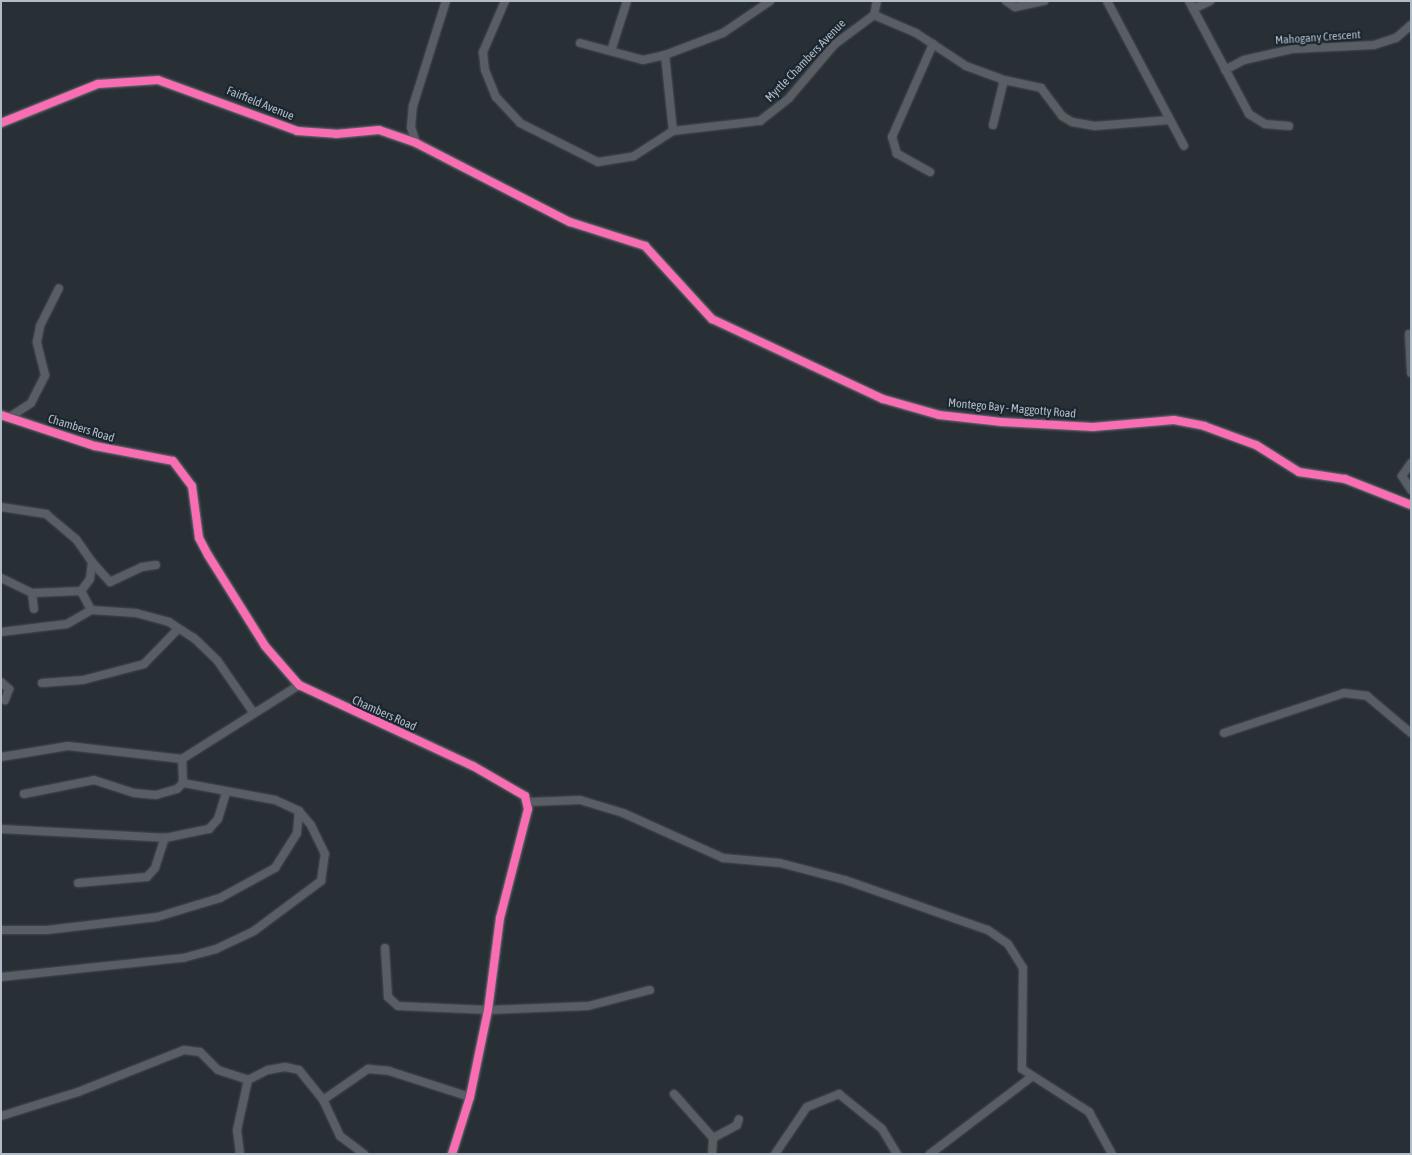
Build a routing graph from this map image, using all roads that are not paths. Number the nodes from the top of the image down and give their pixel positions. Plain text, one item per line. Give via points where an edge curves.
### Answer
1 (446, 1) edge
2 (505, 1) edge
3 (627, 1) edge
4 (770, 1) edge
5 (877, 1) edge
6 (1006, 1) edge
7 (1044, 1) edge
8 (1107, 1) edge
9 (1210, 1) edge
10 (1191, 5) edge
11 (874, 15) junction
12 (1411, 25) edge
13 (580, 43) dead end
14 (933, 44) junction
15 (611, 51) junction
16 (665, 55) junction
17 (1225, 70) junction
18 (1004, 80) junction
19 (1169, 120) junction
20 (1, 123) edge
21 (994, 125) dead end
22 (1289, 126) dead end
23 (673, 131) junction
24 (416, 143) junction
25 (1184, 146) dead end
26 (930, 172) dead end
27 (645, 246) joint
28 (59, 288) dead end
29 (1409, 334) dead end
30 (1411, 373) edge
31 (5, 417) edge
32 (1411, 463) edge
33 (1411, 490) edge
34 (1411, 505) edge
35 (1, 508) edge
36 (92, 562) junction
37 (156, 565) dead end
38 (1, 578) edge
39 (81, 591) junction
40 (32, 593) junction
41 (34, 609) dead end
42 (91, 610) junction
43 (178, 629) junction
44 (1, 632) edge
45 (1, 682) edge
46 (42, 683) dead end
47 (299, 685) junction
48 (5, 700) dead end
49 (253, 712) junction
50 (1224, 733) dead end
51 (1411, 733) edge
52 (1, 757) edge
53 (182, 759) junction
54 (183, 783) junction
55 (226, 792) junction
56 (24, 794) dead end
57 (528, 802) junction
58 (299, 811) junction
59 (1, 829) edge
60 (165, 838) junction
61 (78, 883) dead end
62 (1, 930) edge
63 (385, 948) dead end
64 (1, 977) edge
65 (650, 990) dead end
66 (488, 1010) junction
67 (1030, 1078) junction
68 (248, 1080) junction
69 (674, 1094) dead end
70 (470, 1097) junction
71 (324, 1100) junction
72 (1, 1116) edge
73 (739, 1119) dead end
74 (713, 1138) junction
75 (240, 1154) edge
76 (364, 1154) edge
77 (452, 1154) edge
78 (712, 1154) edge
79 (775, 1154) edge
80 (897, 1154) edge
81 (930, 1154) edge
82 (1112, 1154) edge

1 - 24 street via 412,106 411,127
2 - 23 street, Myrtle Chambers Avenue via 483,52 485,70 496,97 520,123 598,162 634,156
3 - 15 street
4 - 16 street via 723,33
5 - 11 street
6 - 7 street via 1015,6
8 - 19 street
9 - 10 street
10 - 17 street
11 - 14 street
11 - 23 street, Myrtle Chambers Avenue via 835,44 789,98 760,121
12 - 17 street, Mahogany Crescent via 1396,38 1374,46 1292,49 1244,60
13 - 15 street
14 - 18 street via 966,66
14 - 26 street via 892,137 897,154
15 - 16 street via 644,60
16 - 23 street
17 - 22 street via 1248,114 1265,124
18 - 19 street via 1042,88 1062,116 1072,122 1095,126
18 - 21 street
19 - 25 street
20 - 24 street, Fairfield Avenue via 98,84 158,80 297,131 336,134 379,130
24 - 27 street, Fairfield Avenue via 570,222
27 - 34 street, Montego Bay - Maggotty Road via 712,319 883,399 939,415 1002,422 1093,427 1174,420 1204,426 1256,445 1299,472 1345,479
28 - 31 street via 40,326 37,342 45,375 31,403
29 - 30 street
31 - 47 street, Chambers Road via 95,446 173,461 182,468 192,486 196,521 208,555 265,646
32 - 33 street via 1402,476
35 - 36 street via 46,514 76,539
36 - 37 street via 110,582 142,566
36 - 39 street via 90,579
38 - 40 street
39 - 40 street
39 - 42 street
40 - 41 street
42 - 43 street via 136,612
42 - 44 street via 67,624
43 - 46 street via 144,664 83,680
43 - 49 street via 217,660
45 - 48 street via 9,689
47 - 49 street
47 - 57 street, Chambers Road via 515,787
49 - 53 street
50 - 51 street via 1344,693 1362,695 1377,702
52 - 53 street via 68,746
53 - 54 street
54 - 55 street
54 - 56 street via 176,789 156,795 134,793 94,780
55 - 58 street via 275,800
55 - 60 street via 218,820 209,829
57 - 66 street via 500,918
57 - 67 street via 580,800 623,813 723,858 780,863 845,880 988,930 1021,958 1024,1020 1020,1057 1022,1069
58 - 62 street via 298,833 275,868 220,898 132,920 47,930
58 - 64 street via 311,825 326,854 322,881 254,931 216,949 183,958
59 - 60 street
60 - 61 street via 155,868 147,877
63 - 66 street via 388,997 392,1005
65 - 66 street via 588,1006
66 - 70 street
67 - 81 street
67 - 82 street via 1070,1097 1089,1112
68 - 71 street via 268,1070 299,1070
68 - 72 street via 218,1070 200,1052 184,1050 78,1092
68 - 75 street via 238,1130
69 - 74 street
70 - 71 street via 378,1068 368,1069
70 - 77 street
71 - 76 street via 340,1136
73 - 74 street via 737,1125
74 - 78 street
79 - 80 street via 806,1107 839,1094 882,1129

